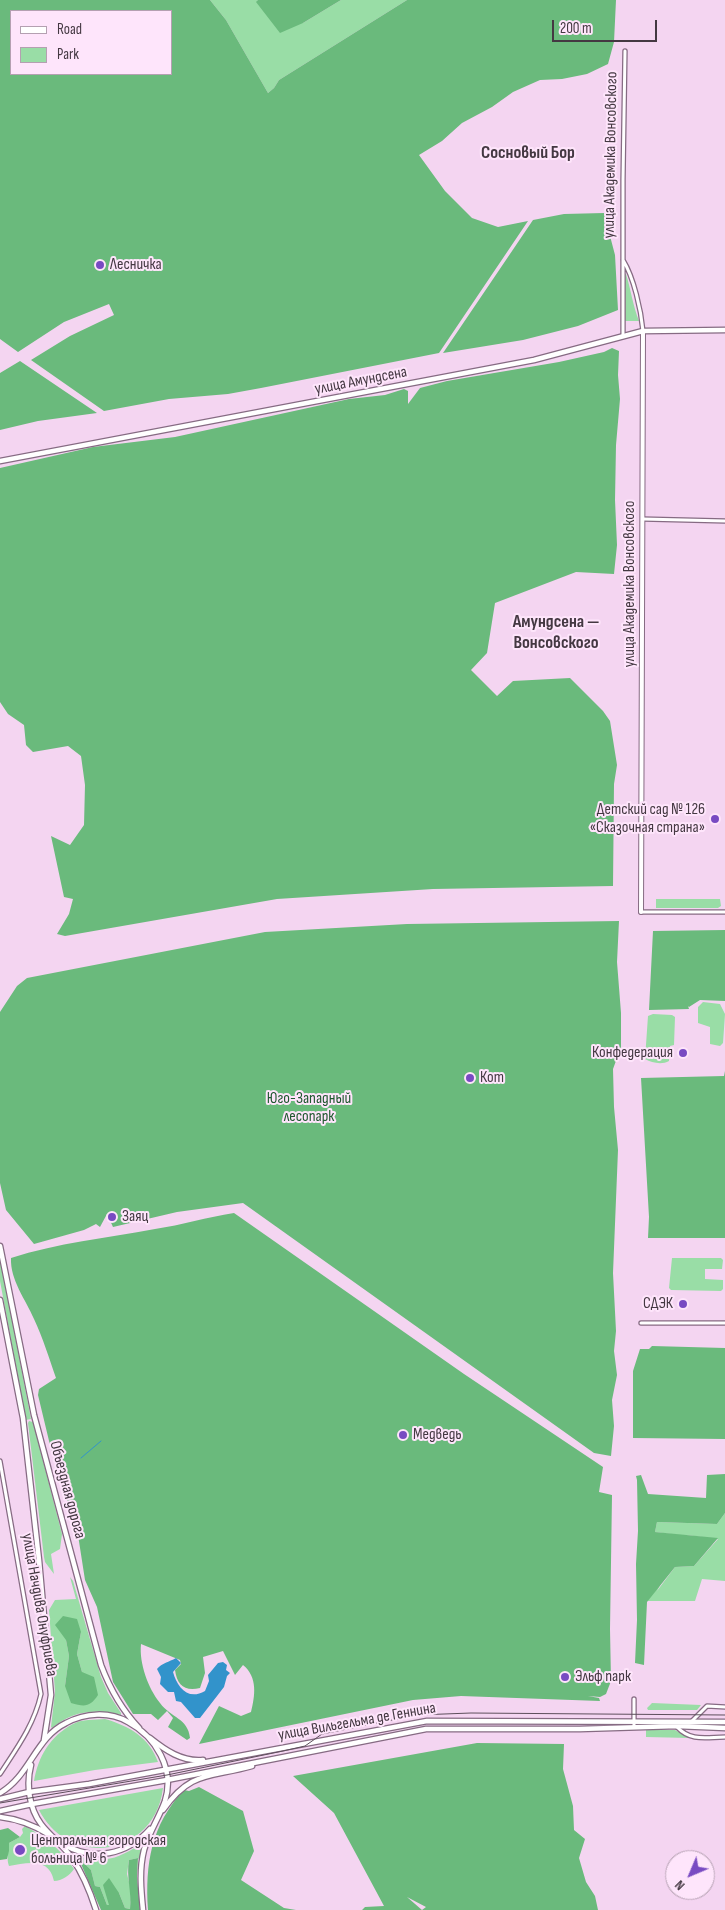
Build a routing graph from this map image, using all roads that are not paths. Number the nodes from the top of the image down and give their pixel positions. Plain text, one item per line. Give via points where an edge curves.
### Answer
1 (625, 51) dead end
2 (623, 260) junction
3 (725, 330) edge
4 (643, 331) junction
5 (623, 336) junction
6 (0, 461) edge
7 (643, 519) junction
8 (725, 521) edge
9 (641, 912) joint
10 (725, 912) edge
11 (0, 1246) edge
12 (0, 1300) edge
13 (641, 1323) dead end
14 (725, 1323) edge
15 (0, 1461) edge
16 (634, 1699) dead end
17 (725, 1707) edge
18 (634, 1721) junction
19 (692, 1721) junction
20 (725, 1722) edge
21 (677, 1726) junction
22 (634, 1727) junction
23 (139, 1728) junction
24 (725, 1728) edge
25 (150, 1737) junction
26 (725, 1737) edge
27 (44, 1740) junction
28 (279, 1758) junction
29 (33, 1759) junction
30 (217, 1759) junction
31 (166, 1770) junction
32 (0, 1774) edge
33 (167, 1780) junction
34 (29, 1792) junction
35 (0, 1793) edge
36 (0, 1799) edge
37 (32, 1804) junction
38 (0, 1811) edge
39 (0, 1817) edge
40 (157, 1818) junction
41 (153, 1825) junction
42 (51, 1836) junction
43 (57, 1841) junction
44 (96, 1910) edge
45 (143, 1910) edge

1 - 2 street, улица Академика Вонсовского
2 - 4 street, улица Академика Вонсовского
2 - 5 street, улица Академика Вонсовского
3 - 4 main road, улица Амундсена
4 - 5 main road, улица Амундсена
4 - 7 street, улица Академика Вонсовского
5 - 6 main road, улица Амундсена via 515,364
7 - 8 street
7 - 9 street, улица Академика Вонсовского
9 - 10 street
11 - 23 main road, Объездная дорога via 34,1415 101,1665 118,1703
12 - 27 main road, Объездная дорога via 23,1418 39,1560 51,1696
13 - 14 street
15 - 32 street, улица Начдива Онуфриева via 41,1694 30,1728
16 - 18 street
17 - 19 street via 707,1706
18 - 19 main road, улица Вильгельма де Геннина
18 - 22 street
18 - 30 main road, улица Вильгельма де Геннина via 427,1721
19 - 20 main road, улица Вильгельма де Геннина
21 - 22 main road, улица Вильгельма де Геннина
21 - 24 main road, улица Вильгельма де Геннина
21 - 26 street, улица Вильгельма де Геннина via 691,1737
22 - 28 main road, улица Вильгельма де Геннина via 438,1728
23 - 25 main road
23 - 27 main road via 118,1717 88,1715 61,1725
25 - 30 main road via 164,1749 185,1758
25 - 31 main road
27 - 29 main road
28 - 33 main road, улица Вильгельма де Геннина
28 - 40 main road via 192,1781 173,1796
29 - 34 main road
29 - 35 main road via 16,1782
30 - 31 main road, улица Вильгельма де Геннина
31 - 33 main road
31 - 34 main road, улица Вильгельма де Геннина
33 - 37 main road, улица Вильгельма де Геннина
33 - 40 main road via 164,1802
34 - 36 main road, улица Вильгельма де Геннина
34 - 37 main road
37 - 38 main road, улица Вильгельма де Геннина
37 - 42 main road
39 - 42 main road via 23,1822
40 - 41 main road
41 - 43 main road via 130,1846 112,1853 80,1852
41 - 45 main road via 143,1856
42 - 43 main road
43 - 44 main road via 80,1870

